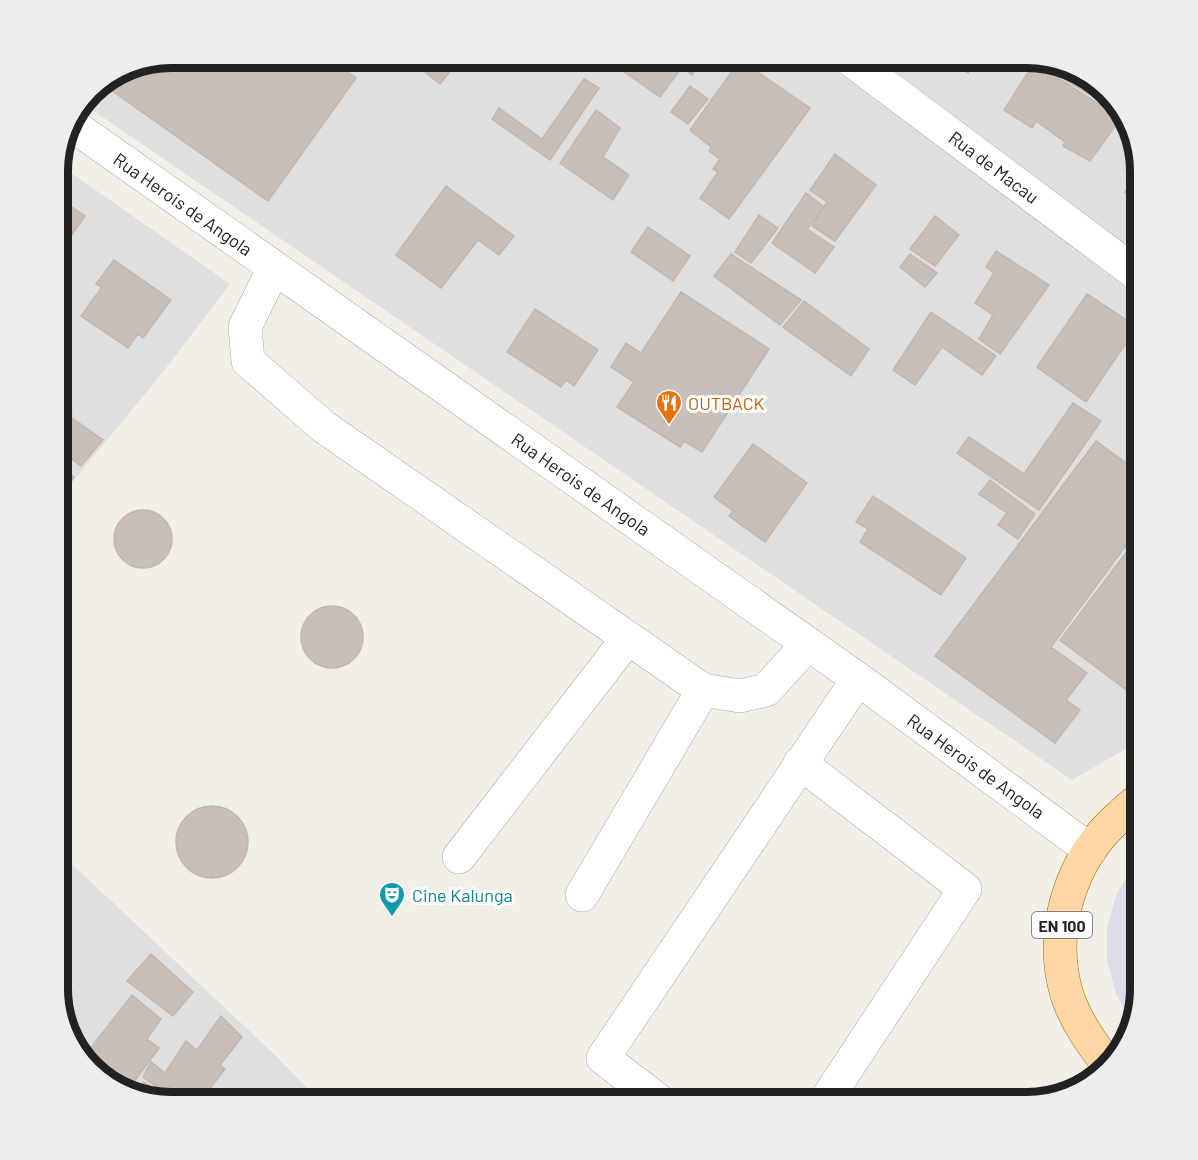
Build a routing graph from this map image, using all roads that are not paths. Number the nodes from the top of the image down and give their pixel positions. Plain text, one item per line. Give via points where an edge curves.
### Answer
1 (862, 68) edge
2 (77, 128) edge
3 (274, 268) junction
4 (1130, 269) edge
5 (628, 638) junction
6 (808, 644) junction
7 (858, 679) junction
8 (703, 690) junction
9 (800, 764) junction
10 (1130, 808) edge
11 (1090, 850) junction
12 (459, 857) dead end
13 (582, 895) dead end
14 (1104, 1059) edge
15 (648, 1092) edge
16 (831, 1092) edge

1 - 4 street, Rua de Macau
2 - 3 street, Rua Herois de Angola
3 - 5 street via 245,327 248,361 324,427
3 - 6 street, Rua Herois de Angola
5 - 8 street
5 - 12 street
6 - 7 street, Rua Herois de Angola
6 - 8 street via 766,690 740,696
7 - 9 street
7 - 11 street, Rua Herois de Angola
8 - 13 street
9 - 15 street via 603,1058
9 - 16 street via 965,889
10 - 11 main road, EN 100 via 1104,830
11 - 14 main road, EN 100 via 1078,866 1064,908 1060,951 1067,995 1085,1036

